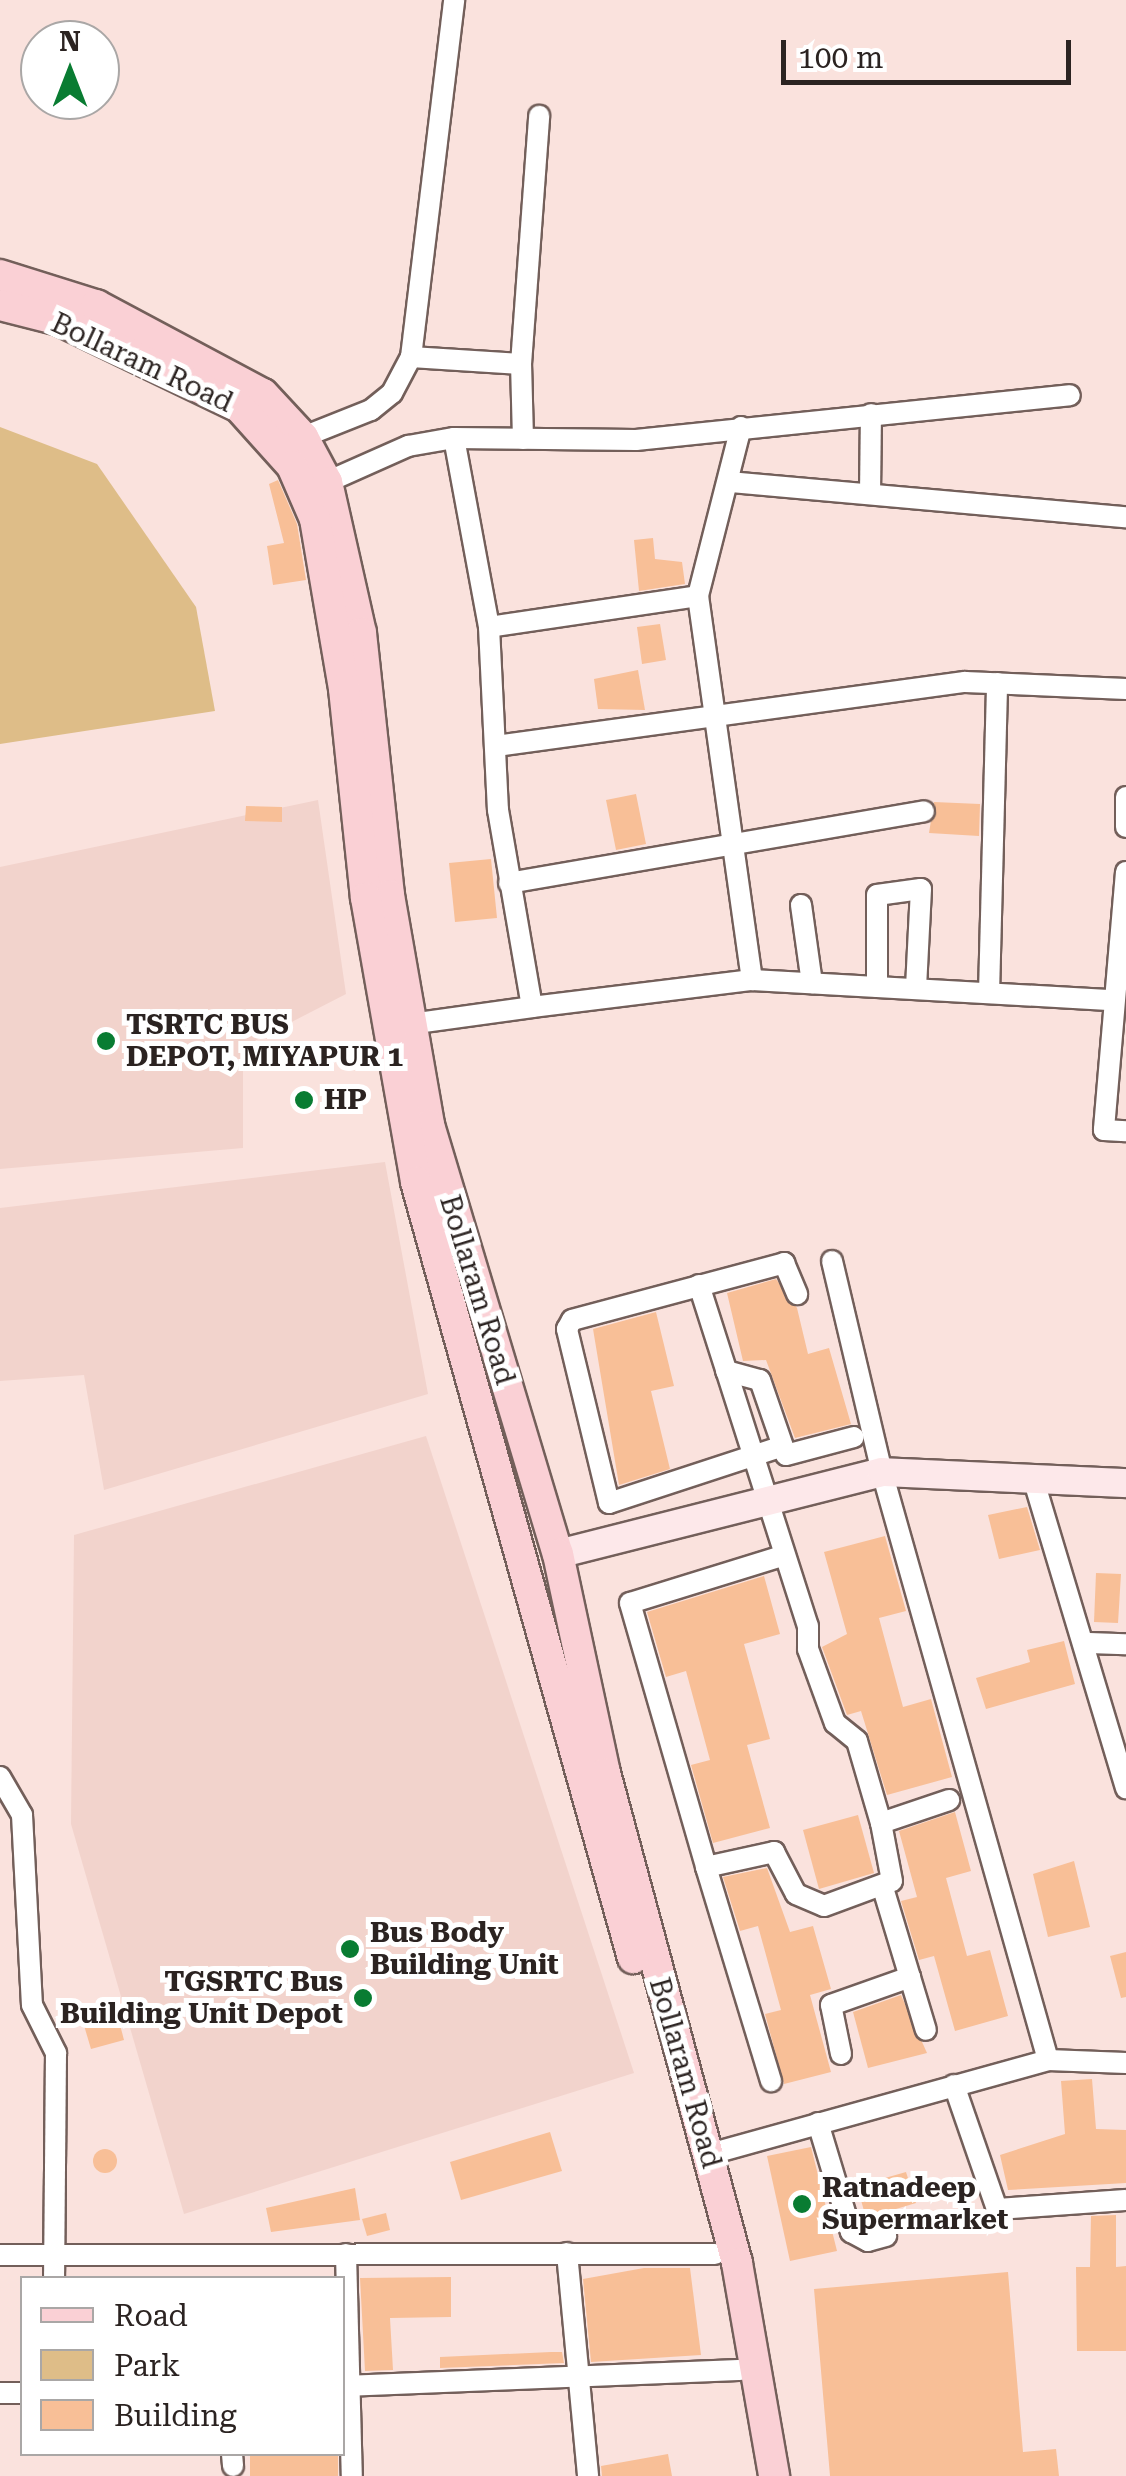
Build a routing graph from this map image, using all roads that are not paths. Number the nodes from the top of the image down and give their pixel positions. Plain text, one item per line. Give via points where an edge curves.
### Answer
1 (454, 0) edge
2 (539, 116) dead end
3 (0, 275) edge
4 (0, 305) edge
5 (411, 357) junction
6 (520, 364) junction
7 (1070, 395) dead end
8 (871, 414) junction
9 (741, 427) junction
10 (303, 437) junction
11 (454, 438) junction
12 (523, 439) junction
13 (327, 482) junction
14 (730, 482) junction
15 (870, 494) junction
16 (1126, 518) edge
17 (698, 596) junction
18 (489, 627) junction
19 (997, 683) junction
20 (1126, 688) edge
21 (714, 712) junction
22 (496, 746) junction
23 (1126, 797) edge
24 (924, 811) dead end
25 (1126, 827) edge
26 (733, 845) junction
27 (1126, 872) edge
28 (509, 882) junction
29 (801, 906) dead end
30 (752, 980) junction
31 (812, 983) junction
32 (877, 987) junction
33 (916, 989) junction
34 (989, 993) junction
35 (1112, 1000) junction
36 (532, 1007) junction
37 (410, 1024) junction
38 (1126, 1131) edge
39 (832, 1261) dead end
40 (699, 1285) junction
41 (797, 1294) dead end
42 (726, 1371) junction
43 (854, 1437) dead end
44 (780, 1448) junction
45 (752, 1457) junction
46 (882, 1472) junction
47 (1034, 1478) junction
48 (1126, 1483) edge
49 (764, 1498) junction
50 (558, 1554) junction
51 (782, 1556) junction
52 (1089, 1643) junction
53 (1126, 1644) edge
54 (0, 1777) edge
55 (1126, 1788) edge
56 (950, 1800) dead end
57 (881, 1823) junction
58 (706, 1868) junction
59 (883, 1888) junction
60 (910, 1976) junction
61 (926, 2030) dead end
62 (841, 2054) dead end
63 (1048, 2060) junction
64 (1126, 2063) edge
65 (771, 2081) dead end
66 (954, 2085) junction
67 (818, 2123) junction
68 (710, 2154) junction
69 (1126, 2200) edge
70 (886, 2236) dead end
71 (568, 2253) junction
72 (346, 2254) junction
73 (715, 2254) junction
74 (0, 2255) edge
75 (54, 2255) junction
76 (54, 2276) edge
77 (741, 2370) junction
78 (582, 2378) junction
79 (346, 2386) edge
80 (352, 2476) edge
81 (588, 2476) edge
82 (754, 2476) edge
83 (774, 2476) edge

1 - 5 street
2 - 6 street
3 - 10 main road, Bollaram Road via 96,305 172,340 263,394
4 - 73 main road, Bollaram Road via 59,320 239,406 284,454 316,519 344,689 366,898 416,1182
5 - 6 street
5 - 10 street via 392,393 371,410
6 - 12 street
7 - 8 street
8 - 9 street
8 - 15 street
9 - 12 street via 636,440
9 - 14 street
10 - 13 main road, Bollaram Road
11 - 12 street
11 - 13 street via 408,446
11 - 18 street
13 - 37 main road, Bollaram Road via 361,632
14 - 15 street
14 - 17 street
15 - 16 street
17 - 18 street
17 - 21 street
18 - 22 street
19 - 20 street
19 - 21 street
19 - 34 street
21 - 22 street
21 - 26 street
22 - 28 street
23 - 25 street
24 - 26 street
26 - 28 street
26 - 30 street
27 - 35 street
28 - 36 street
29 - 31 street
30 - 31 street
30 - 36 street
31 - 32 street
32 - 33 street
32 - 33 street via 877,895 921,889
33 - 34 street
34 - 35 street
35 - 38 street via 1104,1130
36 - 37 street
37 - 50 main road, Bollaram Road via 448,1200
39 - 46 street
40 - 41 street via 784,1263
40 - 42 street
40 - 45 street via 568,1323 606,1500 674,1486
42 - 44 street via 760,1380
42 - 45 street
43 - 44 street via 791,1455
44 - 45 street
45 - 49 street
46 - 47 street
46 - 49 street
46 - 63 street
47 - 48 street
47 - 52 street
49 - 50 street
49 - 51 street
50 - 68 main road, Bollaram Road via 606,1772
51 - 57 street via 831,1716 857,1741
51 - 58 street via 630,1602
52 - 53 street
52 - 55 street
54 - 75 street via 22,1815 32,2005 56,2053
56 - 57 street
57 - 59 street via 894,1870
58 - 59 street via 774,1852 796,1894 824,1906
58 - 65 street
59 - 60 street
60 - 61 street
60 - 62 street via 831,2005
63 - 64 street
63 - 66 street
66 - 67 street
66 - 69 street via 997,2209
67 - 68 street
67 - 70 street via 851,2232 868,2242
68 - 83 main road, Bollaram Road via 761,2367
71 - 72 street
71 - 73 street
71 - 78 street
72 - 75 street
72 - 79 street
73 - 77 main road, Bollaram Road
74 - 75 street
75 - 76 street
77 - 78 street
77 - 82 main road, Bollaram Road
78 - 79 street
78 - 81 street
79 - 80 street

